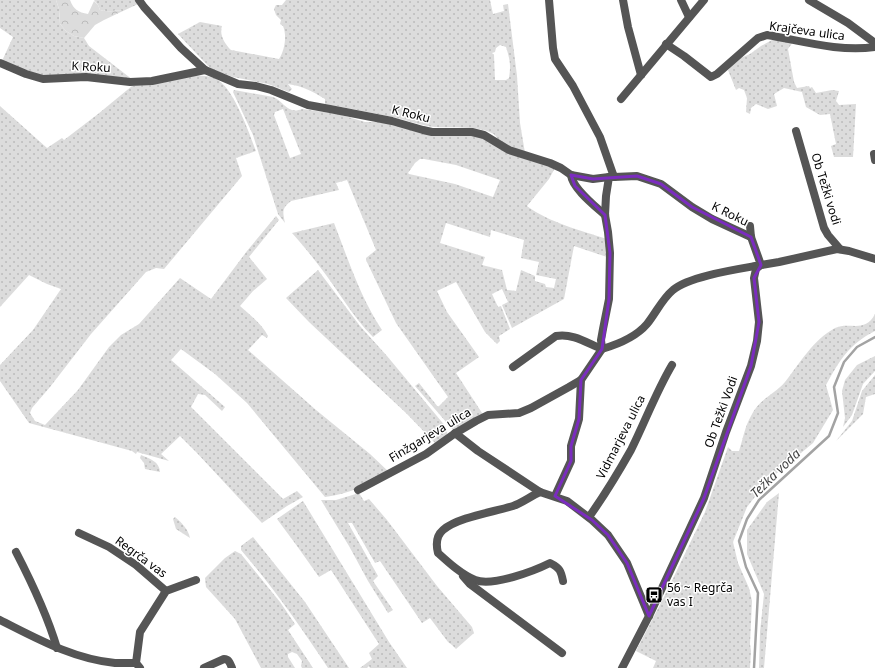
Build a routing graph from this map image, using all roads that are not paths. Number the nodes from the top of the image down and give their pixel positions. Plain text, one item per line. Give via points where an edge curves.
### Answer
1 (140, 0) edge
2 (549, 0) edge
3 (623, 0) edge
4 (681, 0) edge
5 (704, 0) edge
6 (809, 0) edge
7 (690, 17) junction
8 (875, 43) edge
9 (666, 44) junction
10 (875, 47) edge
11 (0, 63) edge
12 (205, 70) junction
13 (641, 75) junction
14 (620, 99) dead end
15 (796, 131) dead end
16 (570, 175) junction
17 (612, 177) junction
18 (605, 215) junction
19 (750, 226) dead end
20 (751, 237) junction
21 (840, 249) junction
22 (875, 260) edge
23 (761, 265) junction
24 (602, 349) junction
25 (672, 365) dead end
26 (513, 366) dead end
27 (581, 380) junction
28 (455, 433) junction
29 (358, 490) dead end
30 (540, 492) junction
31 (555, 496) junction
32 (589, 518) junction
33 (79, 533) dead end
34 (16, 552) dead end
35 (460, 572) junction
36 (196, 580) dead end
37 (563, 580) dead end
38 (166, 591) junction
39 (649, 616) junction
40 (0, 620) edge
41 (57, 648) junction
42 (562, 654) dead end
43 (114, 663) junction
44 (138, 666) edge
45 (107, 668) edge
46 (204, 668) edge
47 (232, 668) edge
48 (622, 668) edge

1 - 12 street, K Roku
2 - 17 street via 555,59 573,86 600,137
3 - 13 street
4 - 7 street
5 - 7 street
6 - 8 street via 848,23
7 - 9 street
9 - 10 street, Krajčeva ulica via 711,77 718,74 758,38 767,35 847,49
9 - 13 street
11 - 12 street, K Roku via 43,79 86,77 130,82 152,81
12 - 16 street, K Roku via 238,84 271,90 308,105 392,121 432,132 472,132 484,135 509,150 550,163
13 - 14 street
15 - 21 street, Ob Težki vodi via 824,228
16 - 17 street, K Roku via 593,179
16 - 18 street via 576,186
17 - 18 street via 606,196
17 - 20 street, K Roku via 636,176 661,184 712,219
18 - 24 street via 610,253 609,299 602,329
19 - 20 street
20 - 23 street
21 - 22 street
21 - 23 street
23 - 24 street via 706,276 682,284 673,290 636,334 623,342
23 - 39 street, Ob Težki Vodi via 756,269 754,278 759,322 751,366 704,498
24 - 26 street via 571,336 556,336
24 - 27 street, Finžgarjeva ulica
25 - 32 street, Vidmarjeva ulica via 631,449
27 - 28 street, Finžgarjeva ulica via 525,411 488,415
27 - 31 street via 579,419 571,446 571,461
28 - 29 street, Finžgarjeva ulica via 426,454
28 - 30 street
30 - 31 street
30 - 35 street via 515,505 463,520 443,530 436,545 438,553
31 - 32 street
32 - 39 street via 608,534 627,563
33 - 38 street, Regrča vas via 136,565
34 - 41 street via 38,596
35 - 37 street via 476,581 490,582 511,578 550,564 561,570
35 - 42 street via 470,584
36 - 38 street, Regrča vas
38 - 44 street, Regrča vas via 140,632
39 - 48 street, Ob Težki Vodi
40 - 41 street
41 - 43 street
43 - 44 street
43 - 45 street
46 - 47 street via 224,659 229,661

